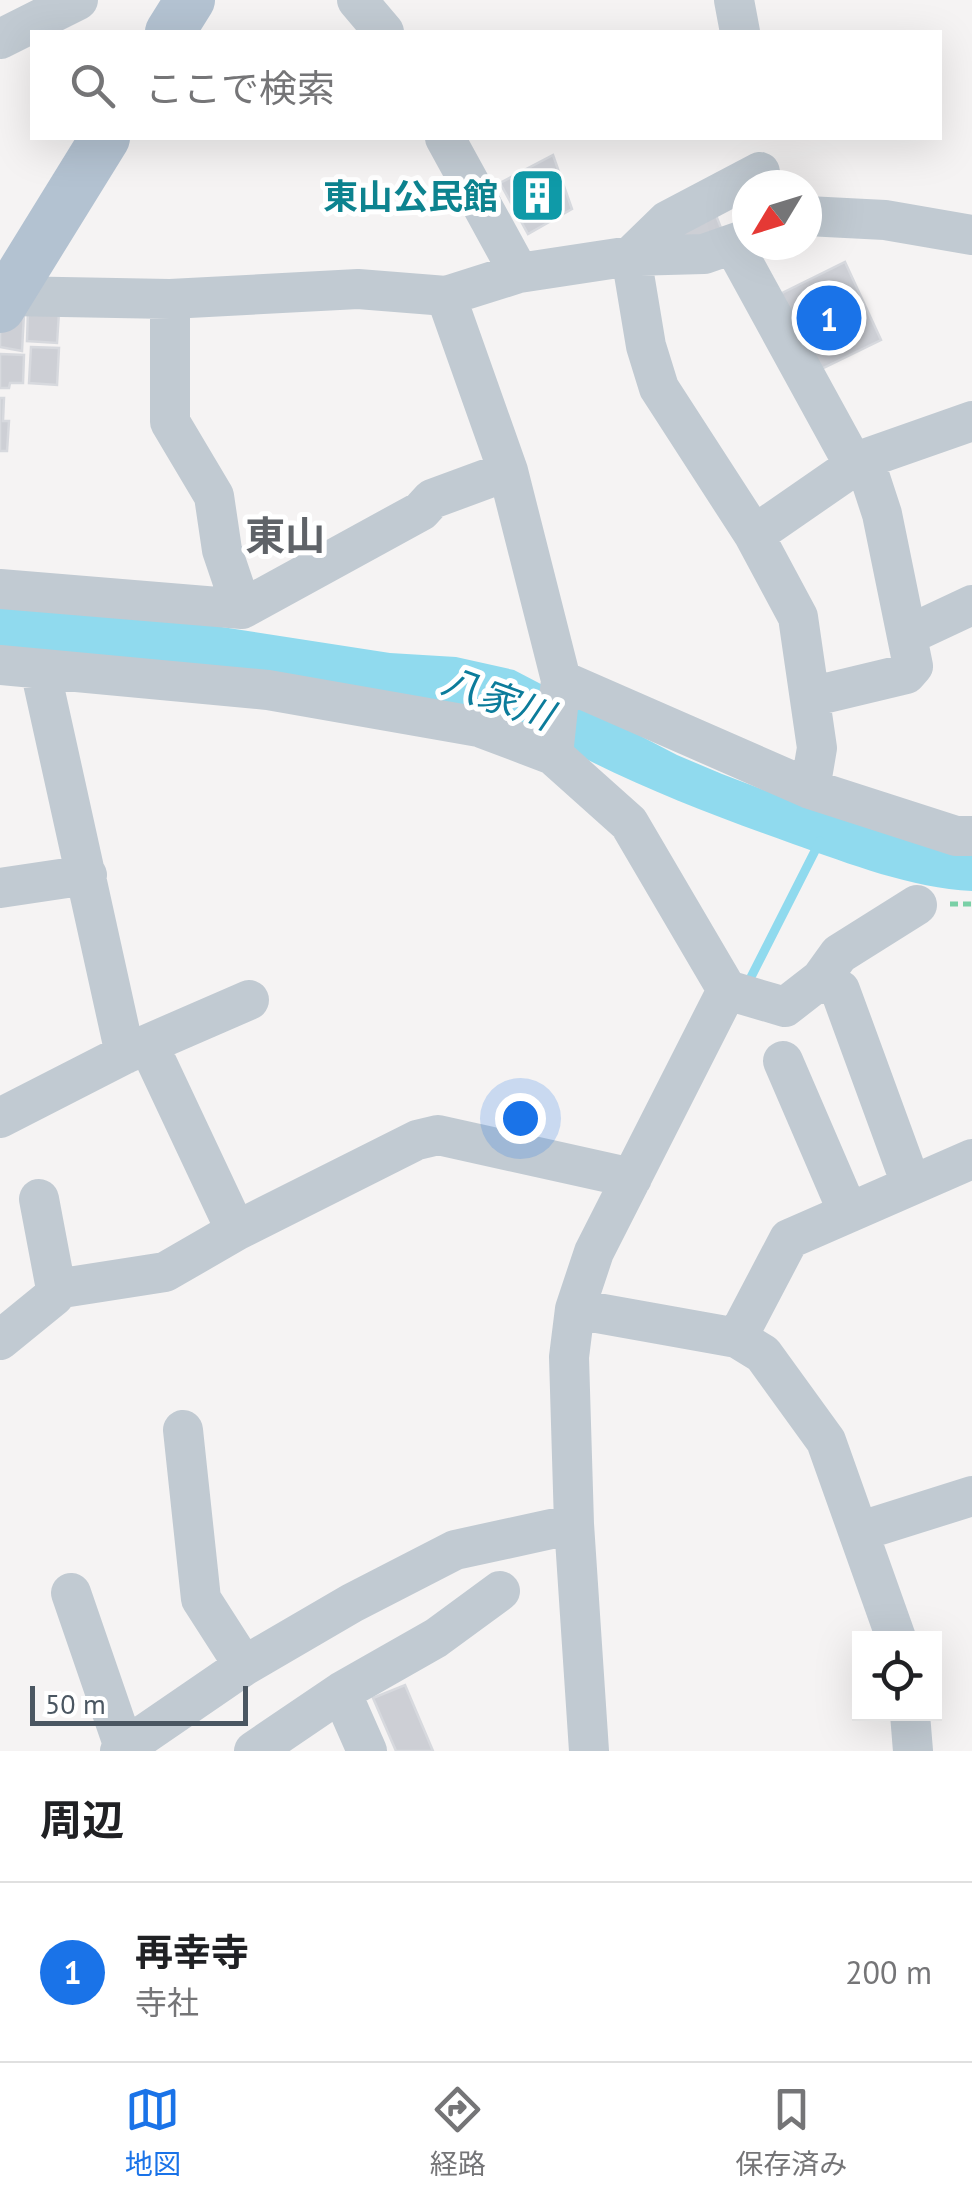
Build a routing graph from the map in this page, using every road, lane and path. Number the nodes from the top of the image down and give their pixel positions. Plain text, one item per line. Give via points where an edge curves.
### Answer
1 (78, 0) edge
2 (190, 0) edge
3 (357, 0) edge
4 (734, 0) edge
5 (171, 30) edge
6 (382, 30) edge
7 (740, 30) edge
8 (0, 39) edge
9 (104, 140) edge
10 (446, 140) edge
11 (760, 165) edge
12 (822, 217) edge
13 (972, 236) edge
14 (732, 245) edge
15 (630, 256) junction
16 (749, 260) edge
17 (520, 273) junction
18 (446, 296) junction
19 (170, 299) junction
20 (4, 302) edge
21 (972, 421) edge
22 (859, 462) junction
23 (508, 470) junction
24 (754, 536) junction
25 (0, 589) edge
26 (972, 605) edge
27 (242, 609) junction
28 (908, 635) junction
29 (0, 665) edge
30 (40, 669) junction
31 (560, 680) junction
32 (810, 696) junction
33 (553, 755) junction
34 (810, 789) junction
35 (972, 836) edge
36 (87, 875) junction
37 (0, 888) edge
38 (917, 905) dead end
39 (821, 979) junction
40 (727, 990) junction
41 (249, 1000) dead end
42 (137, 1050) junction
43 (783, 1061) dead end
44 (0, 1118) edge
45 (972, 1159) edge
46 (632, 1178) junction
47 (910, 1184) junction
48 (39, 1199) dead end
49 (848, 1212) junction
50 (236, 1231) junction
51 (56, 1289) junction
52 (575, 1309) junction
53 (737, 1338) junction
54 (0, 1340) edge
55 (183, 1430) dead end
56 (972, 1496) edge
57 (574, 1524) junction
58 (861, 1532) junction
59 (500, 1591) dead end
60 (71, 1593) dead end
61 (894, 1631) edge
62 (244, 1666) junction
63 (341, 1692) junction
64 (911, 1721) edge
65 (123, 1750) edge
66 (254, 1751) edge
67 (367, 1751) edge
68 (589, 1751) edge
69 (913, 1751) edge

1 - 8 street
2 - 5 main road
3 - 6 street
4 - 7 street
9 - 20 main road
10 - 17 street
11 - 15 street via 666,221
12 - 13 street
14 - 15 street via 704,254
15 - 17 street
15 - 24 street via 659,388
16 - 22 street
17 - 18 street
18 - 19 street via 358,289
18 - 23 street
19 - 20 street
19 - 27 street via 170,422 214,496 222,550
21 - 22 street
22 - 24 street
22 - 28 street via 882,514
23 - 27 street via 432,499 421,512
23 - 31 street
24 - 32 street via 798,616
25 - 27 street
26 - 28 street
28 - 32 street via 912,666 906,674
29 - 30 street
30 - 33 street via 268,690 405,712 479,727
30 - 36 street
31 - 33 street
31 - 34 street
32 - 34 street via 817,748
33 - 40 street via 629,823
34 - 35 street
36 - 37 street
36 - 42 street
38 - 39 street via 839,954
39 - 40 street via 785,1006
39 - 47 street via 840,990
40 - 46 street
41 - 42 street
42 - 44 street
42 - 50 street
43 - 49 street
45 - 47 street
46 - 50 street via 438,1135
46 - 52 street via 594,1252
47 - 49 street
48 - 51 street
49 - 53 street via 788,1239
50 - 51 street via 165,1272
51 - 54 street
52 - 53 street
52 - 57 street
53 - 58 street via 763,1354 826,1441
55 - 62 street via 201,1598
56 - 58 street
57 - 62 street via 455,1550
57 - 68 street
58 - 61 street
59 - 63 street via 436,1638
60 - 65 street
62 - 65 street
63 - 66 street
63 - 67 street
64 - 69 street

